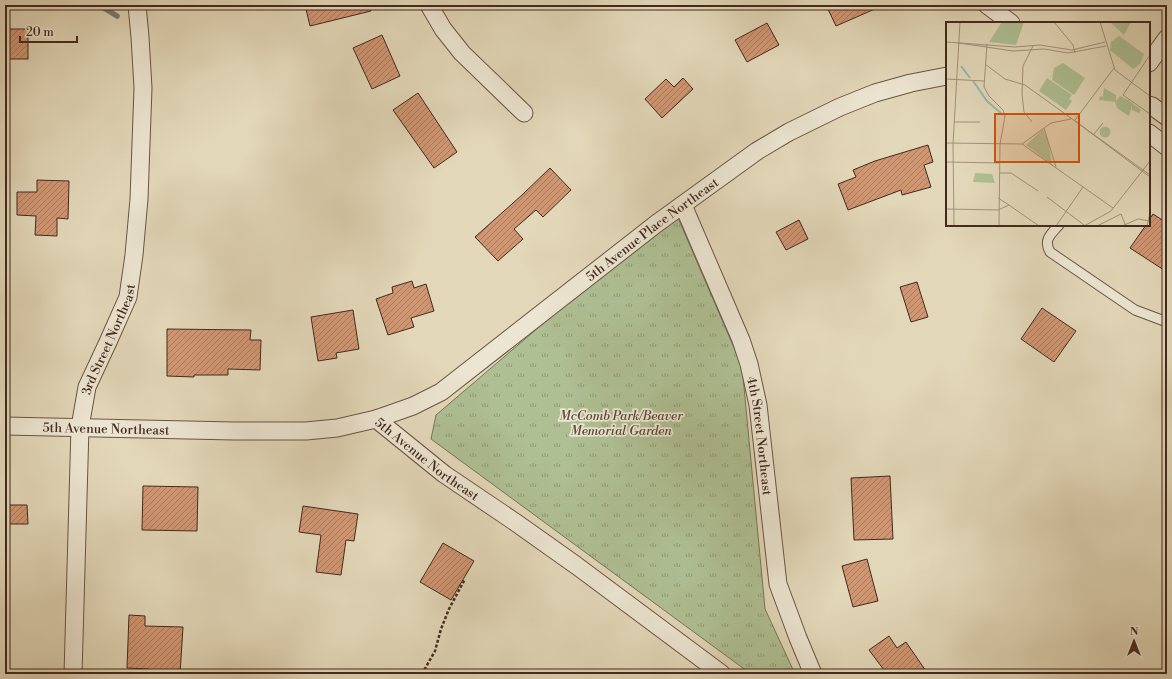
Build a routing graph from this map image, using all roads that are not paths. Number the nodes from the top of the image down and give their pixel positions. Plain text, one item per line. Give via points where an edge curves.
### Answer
1 (137, 5) edge
2 (429, 5) edge
3 (988, 5) edge
4 (1010, 22) edge
5 (1167, 38) edge
6 (1150, 62) edge
7 (946, 76) edge
8 (1150, 105) edge
9 (524, 113) dead end
10 (1167, 117) edge
11 (1150, 134) edge
12 (1167, 147) edge
13 (683, 204) junction
14 (1058, 226) edge
15 (1167, 322) edge
16 (376, 419) junction
17 (5, 426) edge
18 (80, 427) junction
19 (73, 674) edge
20 (722, 674) edge
21 (813, 674) edge

1 - 18 street, 3rd Street Northeast via 143,88 134,255 128,297 87,386
2 - 9 street via 443,29 462,53
3 - 4 street
5 - 6 street
7 - 13 street, 5th Avenue Place Northeast via 904,85 840,107 757,151
8 - 10 street
11 - 12 street
13 - 16 street, 5th Avenue Place Northeast via 441,392 413,406
13 - 21 street, 4th Street Northeast via 749,364 758,405 778,584
14 - 15 lane via 1048,240 1050,252 1135,310
16 - 18 street, 5th Avenue Northeast via 337,428 306,431
16 - 20 street, 5th Avenue Northeast via 444,474 577,566
17 - 18 street, 5th Avenue Northeast
18 - 19 street, 3rd Street Northeast

